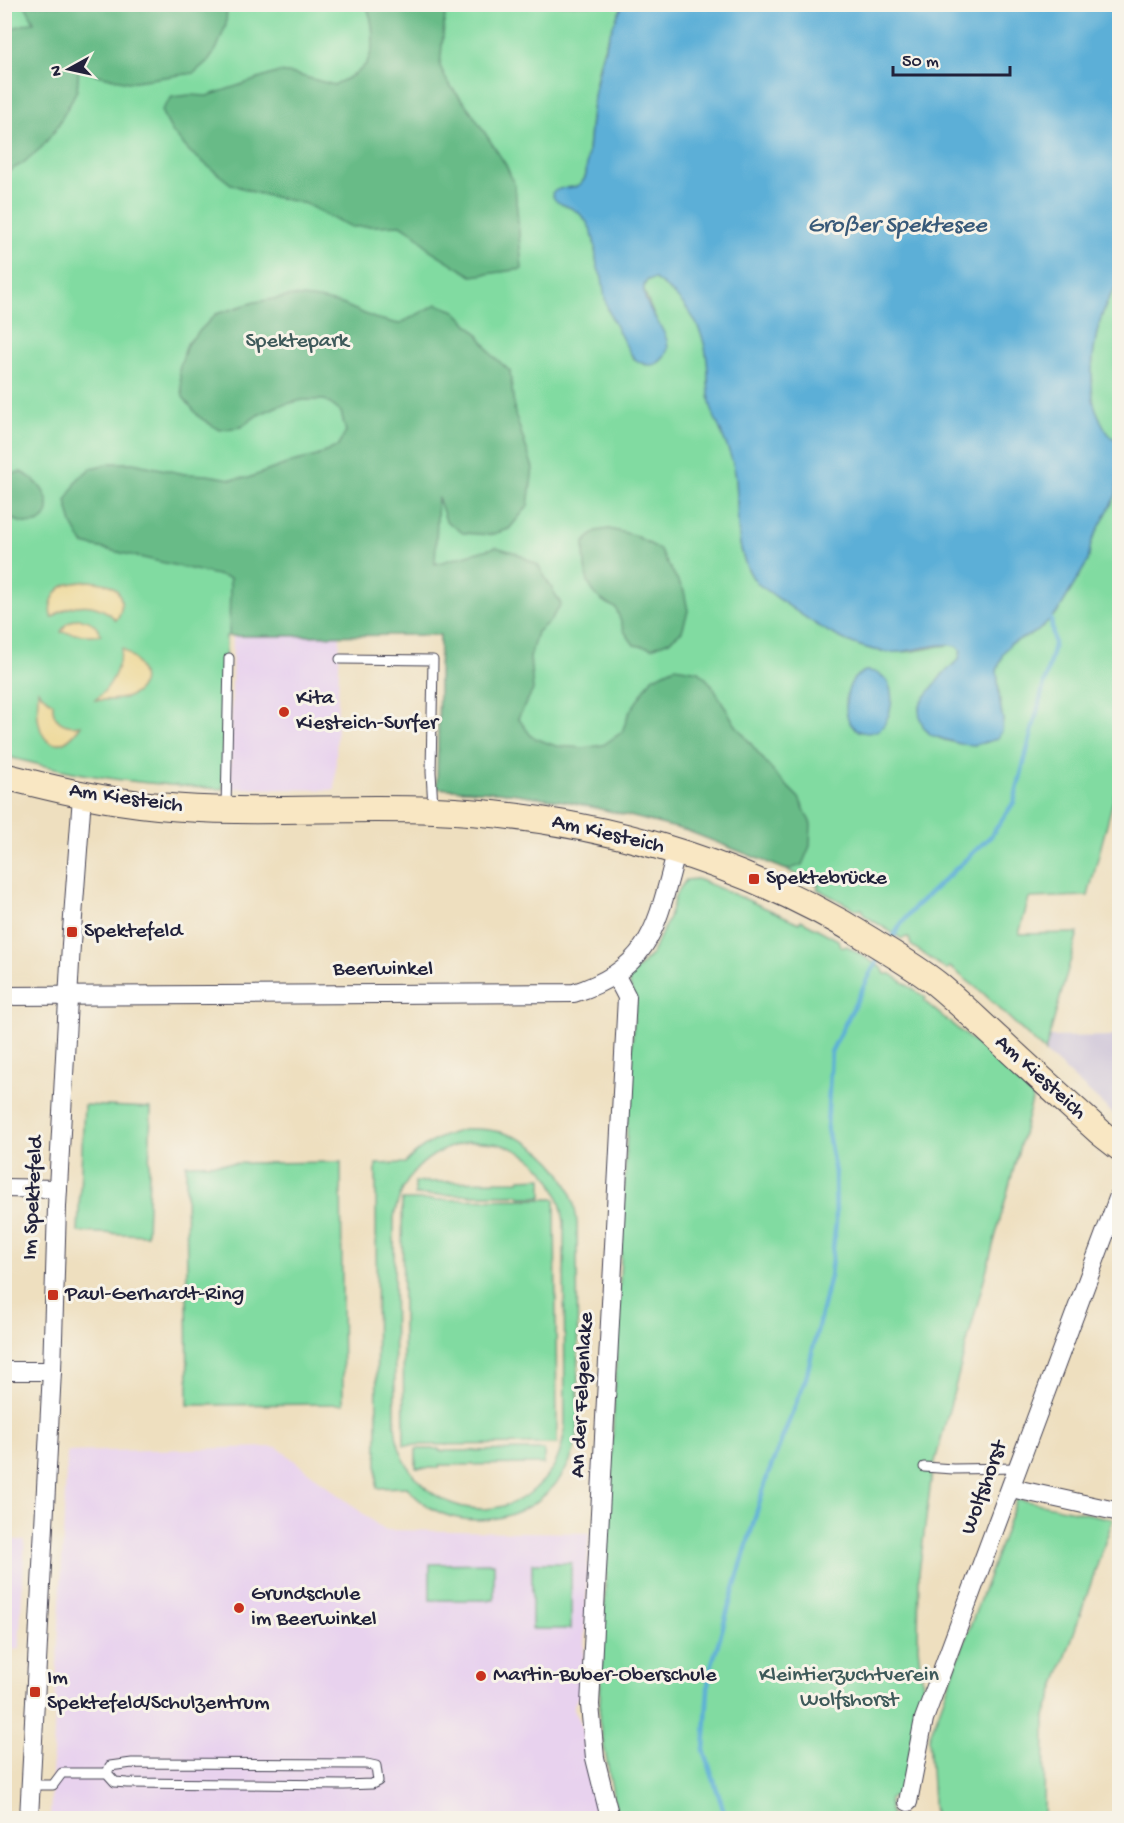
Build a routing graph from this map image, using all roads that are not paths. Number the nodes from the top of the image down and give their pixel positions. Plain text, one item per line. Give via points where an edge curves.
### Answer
1 (229, 658) dead end
2 (340, 659) dead end
3 (4, 776) edge
4 (82, 796) junction
5 (226, 809) junction
6 (433, 810) junction
7 (677, 850) junction
8 (616, 976) junction
9 (4, 996) edge
10 (69, 996) junction
11 (1119, 1148) edge
12 (4, 1188) edge
13 (58, 1189) junction
14 (1119, 1193) edge
15 (4, 1371) edge
16 (52, 1371) junction
17 (924, 1467) dead end
18 (1018, 1468) junction
19 (1012, 1486) junction
20 (1119, 1512) edge
21 (107, 1773) junction
22 (29, 1785) junction
23 (908, 1802) dead end
24 (29, 1818) edge
25 (610, 1818) edge

1 - 5 lane
2 - 6 lane via 433,660
3 - 4 street, Am Kiesteich
4 - 5 street, Am Kiesteich via 158,806
4 - 10 street, Im Spektefeld
5 - 6 street, Am Kiesteich
6 - 7 street, Am Kiesteich via 504,814 584,826
7 - 8 street, Beerwinkel via 655,926 640,954
7 - 11 street, Am Kiesteich via 809,904 937,984
8 - 10 street, Beerwinkel via 574,993
8 - 25 street, An der Felgenlake via 627,997 590,1705 596,1758
9 - 10 street, Beerwinkel
10 - 13 street, Im Spektefeld
12 - 13 street
13 - 16 street, Im Spektefeld
14 - 18 street, Wolfshorst
15 - 16 street
16 - 22 street, Im Spektefeld
17 - 18 lane
18 - 19 street, Wolfshorst
19 - 20 street
19 - 23 street, Wolfshorst via 924,1719
21 - 21 lane via 115,1782 127,1783 344,1785 372,1784 378,1781 379,1774 376,1766 367,1764 132,1763 110,1766
21 - 22 lane via 62,1773 54,1785
22 - 24 street, Im Spektefeld

